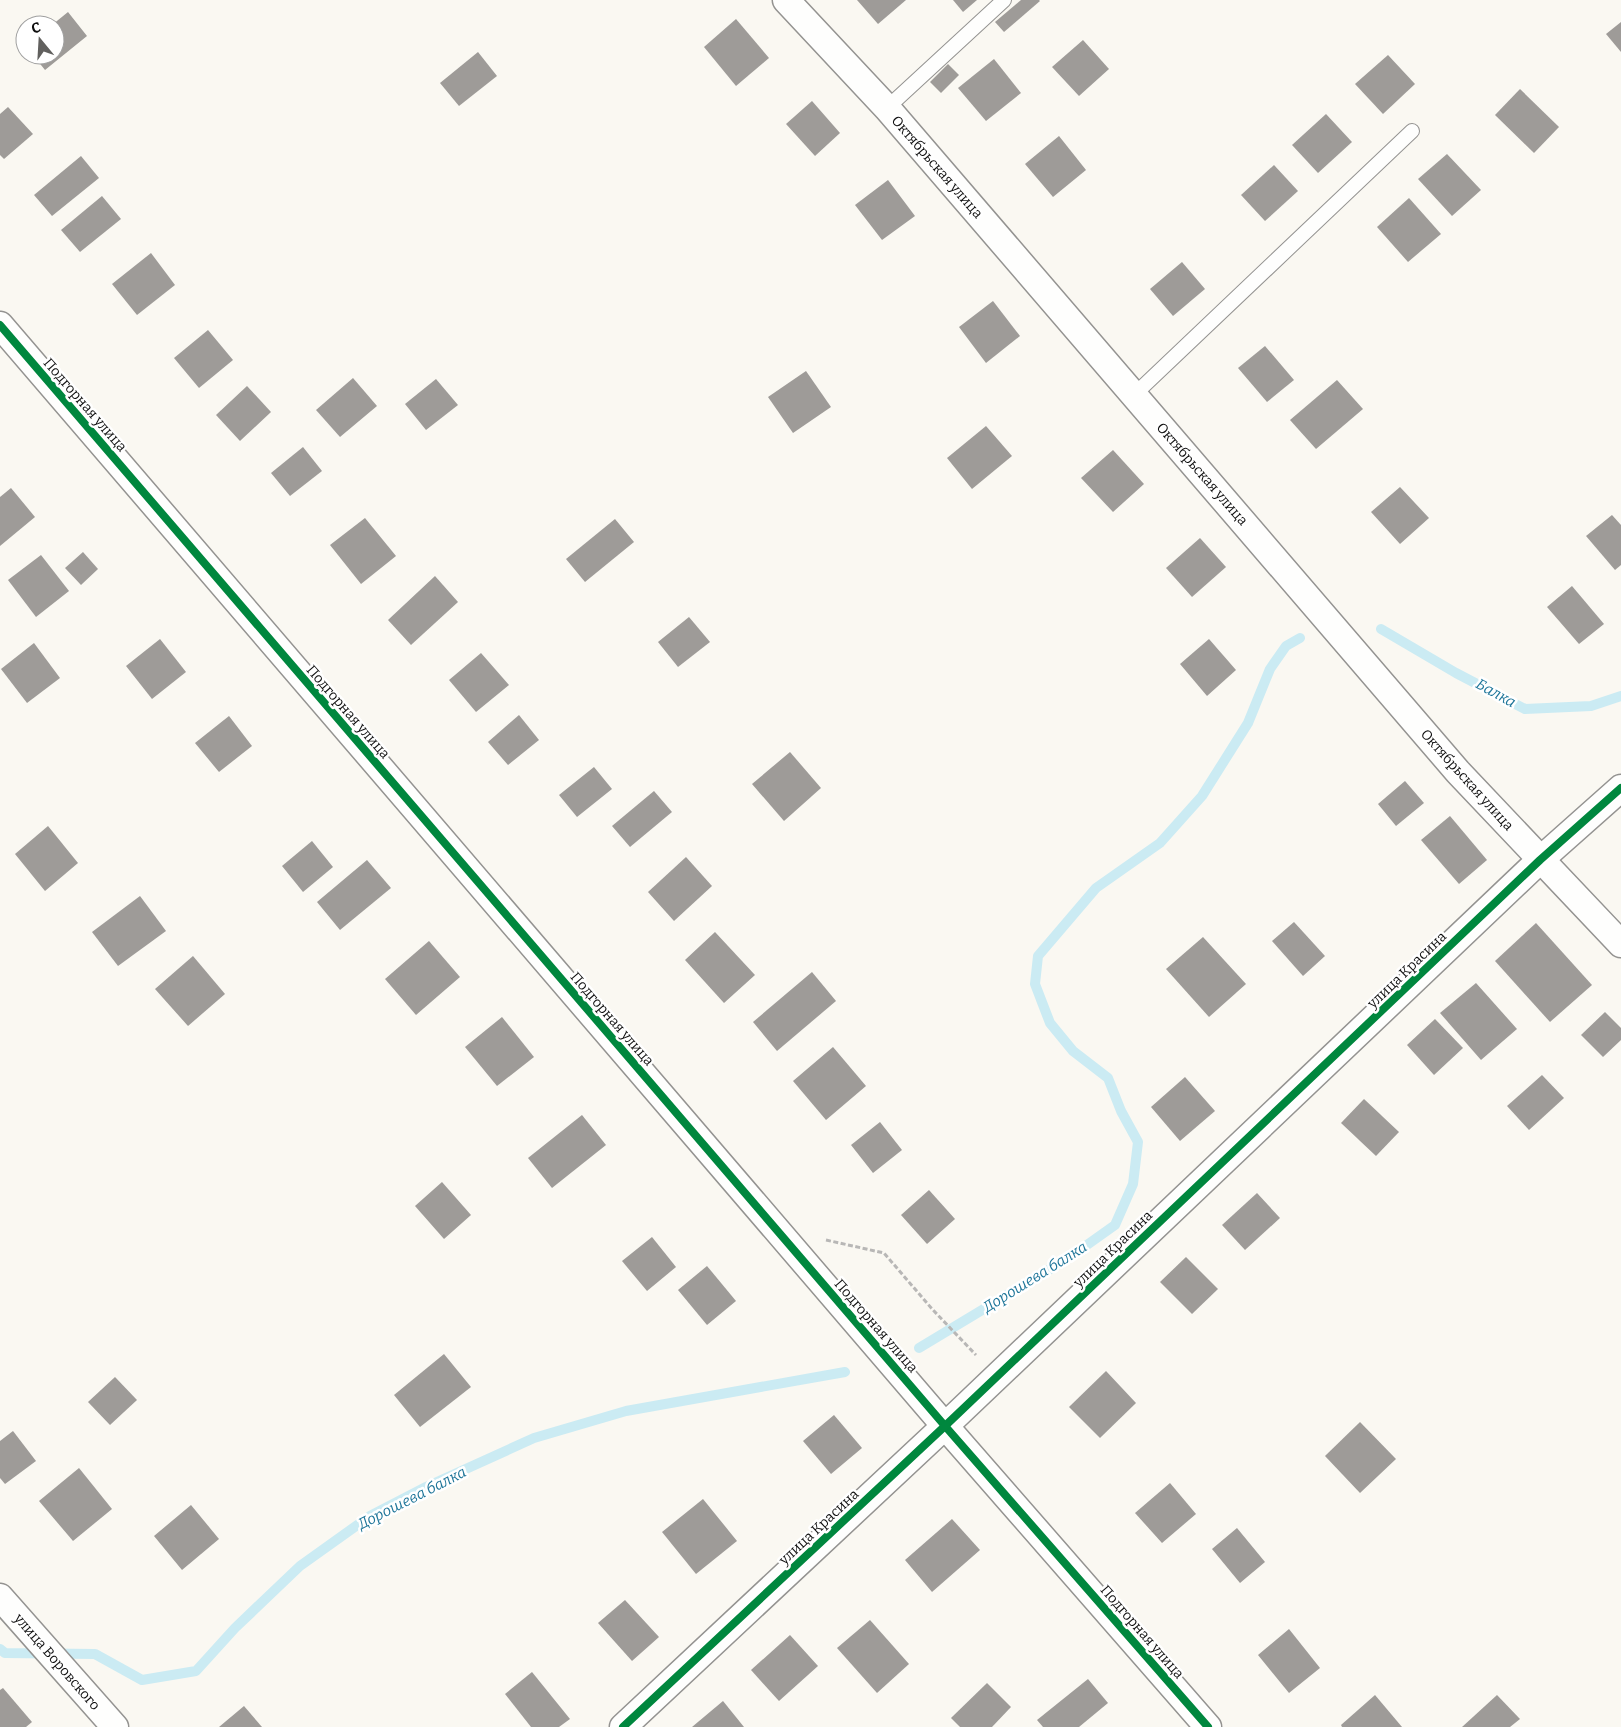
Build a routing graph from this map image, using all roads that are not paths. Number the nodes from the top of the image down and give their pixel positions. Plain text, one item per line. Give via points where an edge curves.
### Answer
1 (786, 0) edge
2 (1004, 0) edge
3 (887, 108) junction
4 (1412, 131) dead end
5 (0, 325) edge
6 (1134, 395) junction
7 (1621, 788) edge
8 (1540, 860) junction
9 (1621, 944) edge
10 (945, 1426) junction
11 (0, 1597) edge
12 (115, 1727) edge
13 (623, 1727) edge
14 (1208, 1727) edge

1 - 3 street, Октябрьская улица
2 - 3 lane
3 - 6 street, Октябрьская улица
4 - 6 lane
5 - 10 street, Подгорная улица
6 - 8 street, Октябрьская улица via 1458,772
7 - 8 street, улица Красина
8 - 9 street, Октябрьская улица
8 - 10 street, улица Красина
10 - 13 street, улица Красина
10 - 14 street, Подгорная улица
11 - 12 street, улица Воровского

